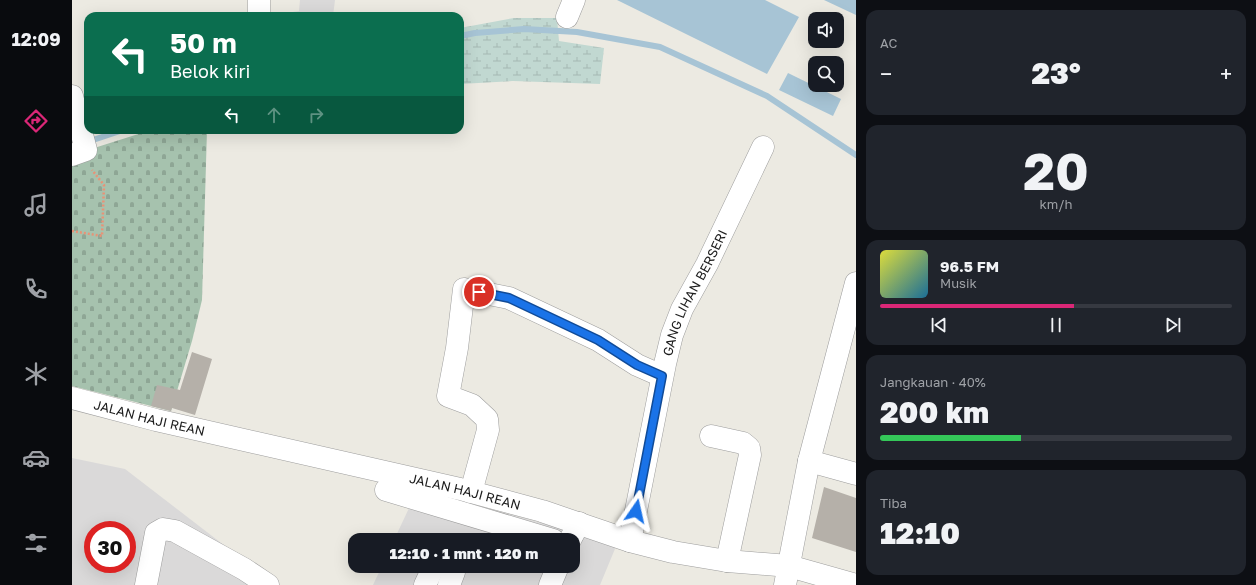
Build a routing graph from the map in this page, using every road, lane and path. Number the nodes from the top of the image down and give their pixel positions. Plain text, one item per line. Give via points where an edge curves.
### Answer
1 (259, 0) edge
2 (259, 12) edge
3 (72, 96) edge
4 (80, 146) edge
5 (763, 146) dead end
6 (72, 231) edge
7 (856, 283) edge
8 (662, 376) junction
9 (72, 398) edge
10 (711, 436) dead end
11 (809, 461) junction
12 (856, 474) edge
13 (386, 490) dead end
14 (471, 492) junction
15 (575, 532) edge
16 (530, 533) edge
17 (630, 541) junction
18 (727, 561) junction
19 (788, 566) edge
20 (431, 573) edge
21 (454, 573) edge
22 (555, 573) edge
23 (243, 577) edge
24 (146, 585) edge
25 (268, 585) edge
26 (425, 585) edge
27 (449, 585) edge
28 (550, 585) edge
29 (856, 585) edge

1 - 2 street
3 - 4 street
4 - 6 path via 86,161 104,185 102,236
5 - 8 street, GANG LIHAN BERSERI via 705,268 682,309 672,335
7 - 11 street
8 - 14 street via 637,365 598,340 509,298 464,289 448,396 472,405 487,419 488,430
8 - 17 street, GANG LIHAN BERSERI
9 - 14 street, JALAN HAJI REAN via 156,420
10 - 18 street via 743,443 749,448 750,455
11 - 12 street
11 - 19 street
13 - 16 street
14 - 15 street, JALAN HAJI REAN via 542,511
15 - 17 street, JALAN HAJI REAN
17 - 18 street, JALAN HAJI REAN via 673,552
18 - 19 street, JALAN HAJI REAN
19 - 29 street, JALAN HAJI REAN
20 - 26 street
21 - 27 street
22 - 28 street
23 - 24 street via 175,531 163,529 156,533
23 - 25 street

